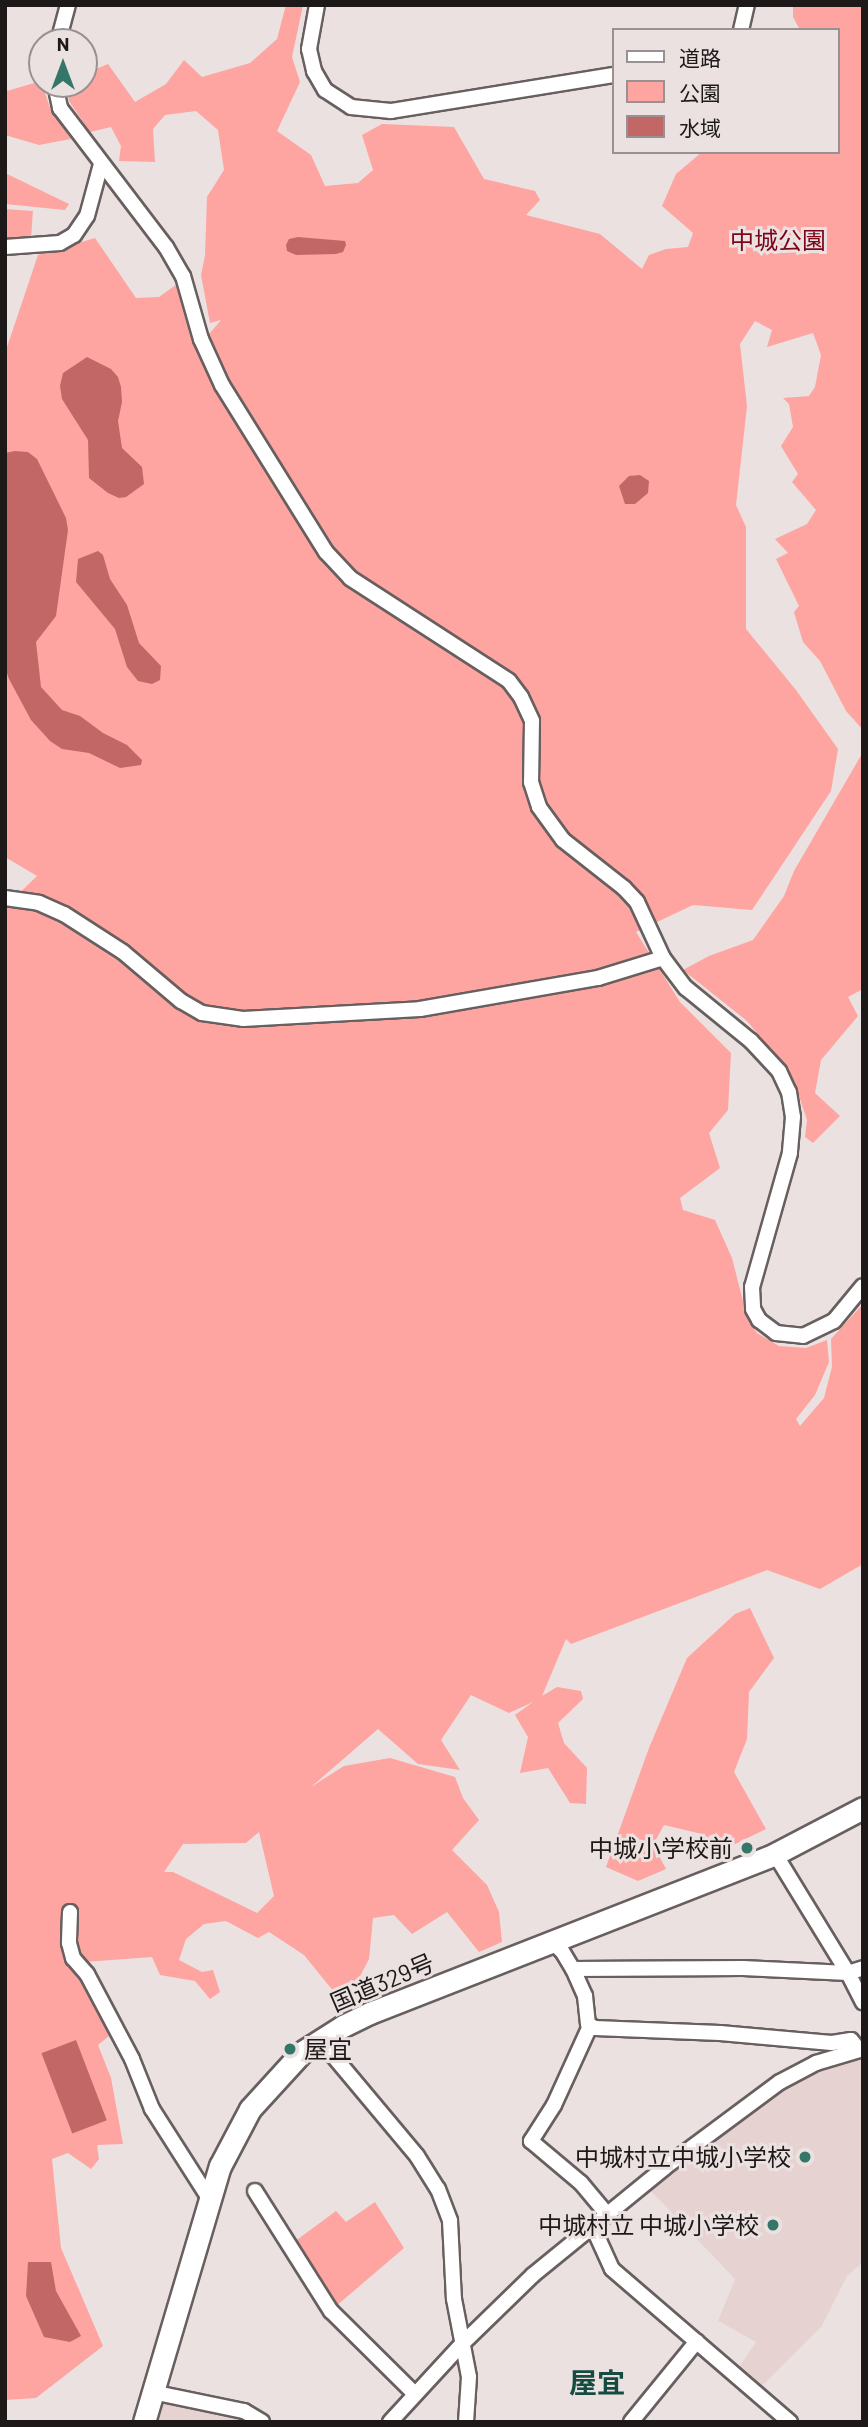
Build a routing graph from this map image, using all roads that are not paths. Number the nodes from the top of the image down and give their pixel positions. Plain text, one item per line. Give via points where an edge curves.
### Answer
1 (68, 5) edge
2 (317, 5) edge
3 (747, 5) edge
4 (62, 28) edge
5 (741, 28) edge
6 (612, 75) edge
7 (58, 98) edge
8 (102, 164) junction
9 (5, 247) edge
10 (5, 898) edge
11 (663, 958) junction
12 (863, 1286) edge
13 (863, 1808) edge
14 (775, 1854) junction
15 (70, 1912) dead end
16 (552, 1942) junction
17 (573, 1969) junction
18 (856, 1970) edge
19 (863, 2002) edge
20 (590, 2026) junction
21 (320, 2040) junction
22 (861, 2050) edge
23 (255, 2191) dead end
24 (209, 2198) junction
25 (607, 2214) junction
26 (593, 2225) junction
27 (697, 2341) junction
28 (462, 2344) junction
29 (152, 2392) junction
30 (415, 2394) junction
31 (144, 2422) edge
32 (262, 2422) edge
33 (390, 2422) edge
34 (466, 2422) edge
35 (631, 2422) edge
36 (790, 2422) edge

1 - 4 street
2 - 6 street via 309,49 314,71 326,90 351,107 391,111
3 - 5 street
7 - 8 street via 60,108
8 - 9 street via 87,216 74,235 60,243
8 - 11 street via 183,276 201,339 222,385 326,552 350,578 509,681 532,721 531,782 539,807 563,840 637,902
10 - 11 street via 38,903 64,914 123,952 181,1001 202,1013 231,1018 420,1009 598,978
11 - 12 street via 685,988 751,1041 779,1071 789,1092 793,1117 790,1153 752,1287 753,1309 759,1320 776,1333 803,1336 834,1321
13 - 14 highway, 国道329号
14 - 16 highway, 国道329号
14 - 18 street
15 - 24 street via 73,1958 87,1974 132,2059 152,2109
16 - 17 street
16 - 21 highway, 国道329号 via 370,2013
17 - 18 street
17 - 20 street via 585,1996
18 - 19 street
20 - 22 street via 611,2031 720,2033 816,2042 851,2040
20 - 25 street via 554,2105 531,2141 582,2183
21 - 24 highway, 国道329号 via 293,2060 250,2109 224,2156
21 - 28 street via 417,2156 438,2189 450,2221 454,2299
22 - 25 street via 816,2063 780,2082
23 - 30 street via 331,2311
24 - 29 highway, 国道329号
25 - 26 street
26 - 27 street via 612,2269
26 - 28 street
27 - 35 street
27 - 36 street
28 - 30 street
28 - 34 street via 469,2377
29 - 31 highway, 国道329号
29 - 32 street via 244,2411
30 - 33 street

